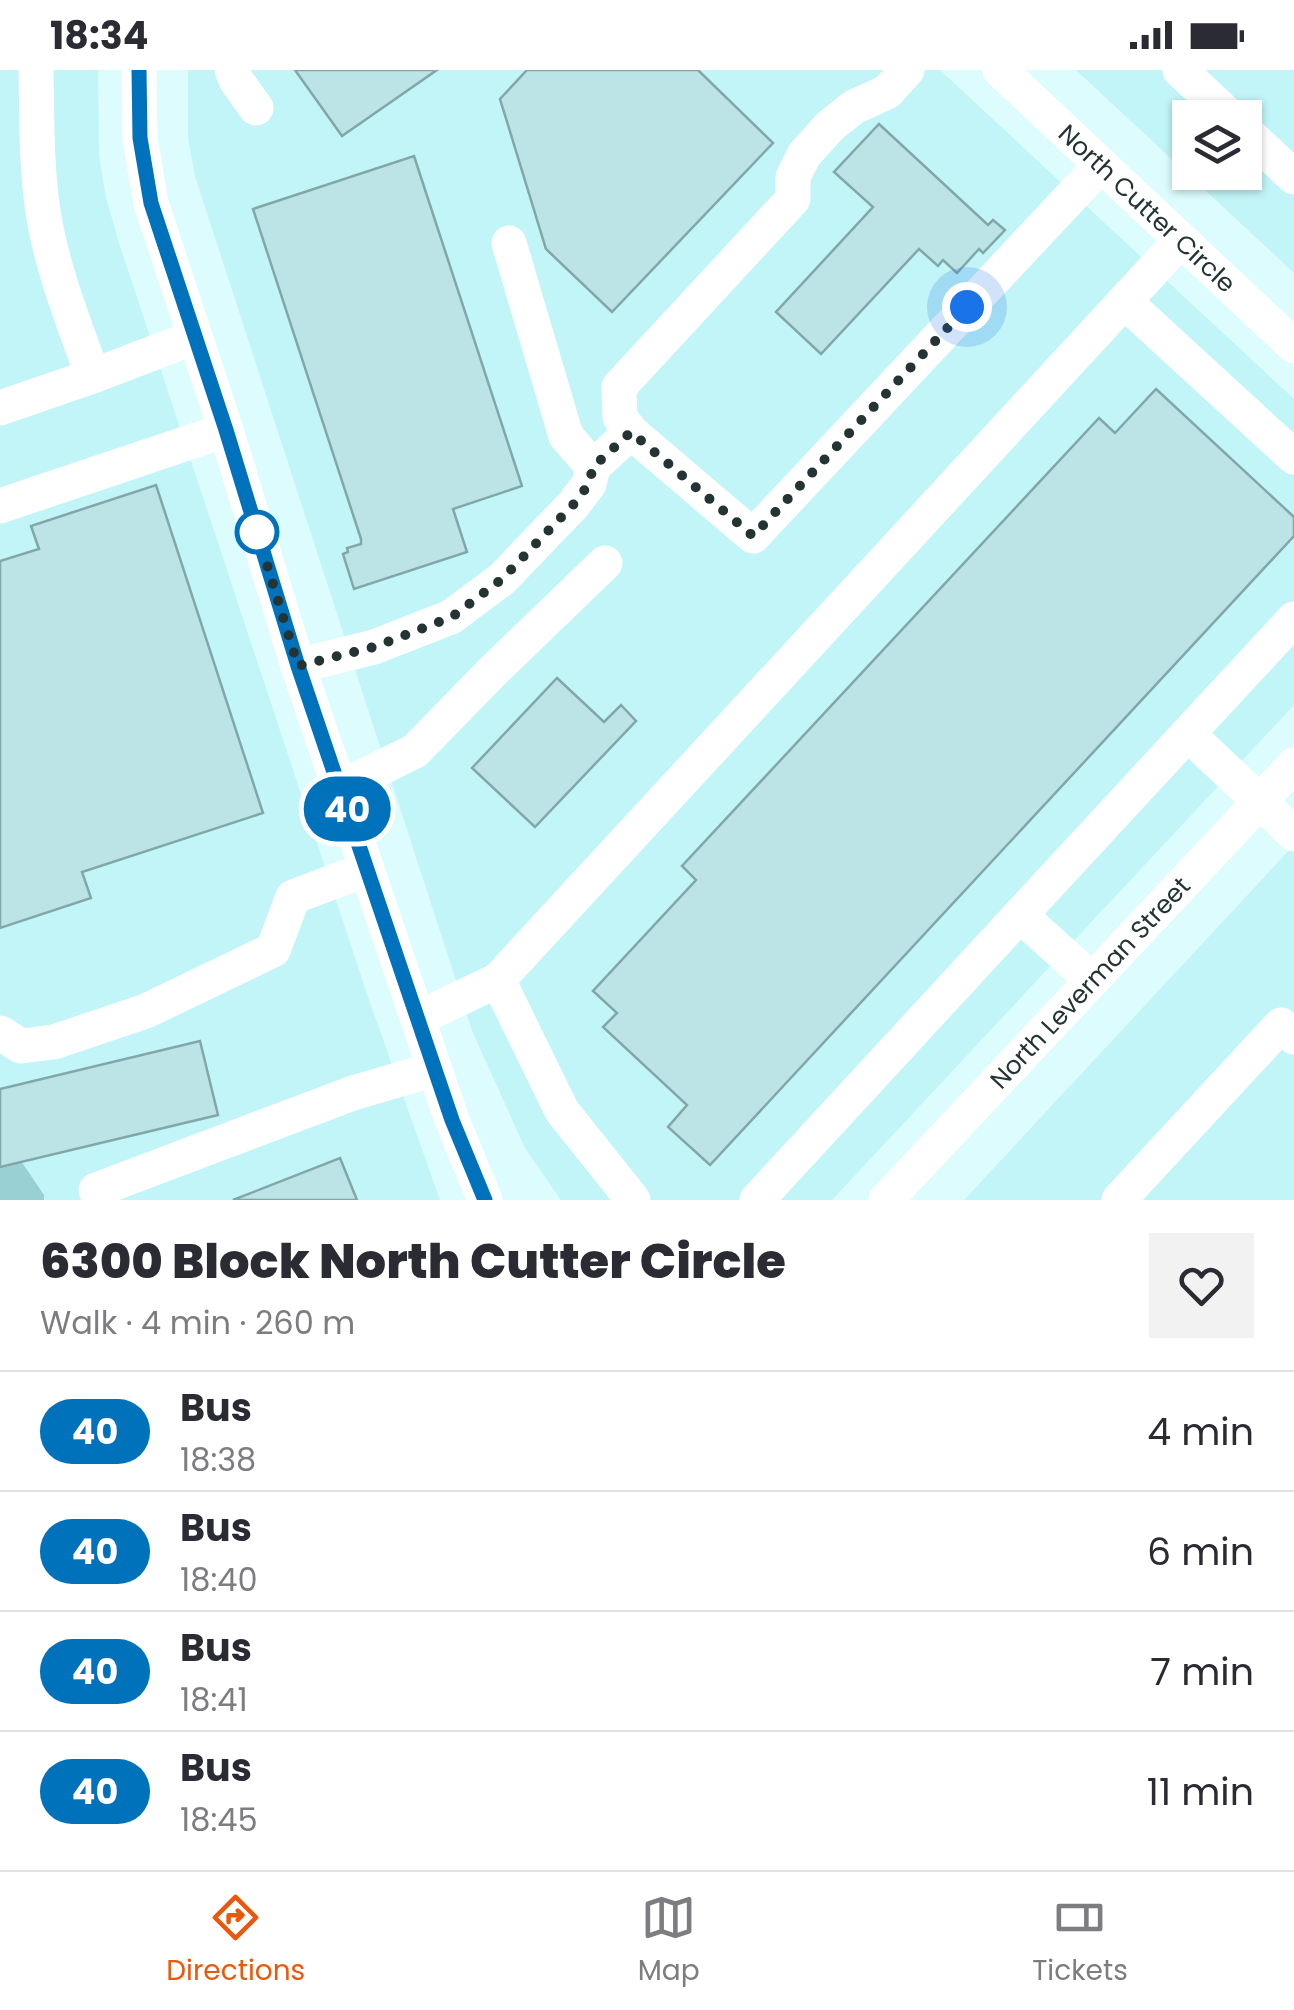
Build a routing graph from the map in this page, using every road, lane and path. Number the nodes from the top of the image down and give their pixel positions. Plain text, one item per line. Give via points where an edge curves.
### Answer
1 (36, 70) edge
2 (139, 70) edge
3 (232, 70) edge
4 (907, 70) edge
5 (1000, 70) edge
6 (1180, 70) edge
7 (1211, 100) edge
8 (256, 108) dead end
9 (1262, 147) edge
10 (1100, 164) junction
11 (1294, 177) edge
12 (1181, 240) junction
13 (509, 243) dead end
14 (1125, 302) junction
15 (196, 337) junction
16 (1291, 337) edge
17 (93, 376) junction
18 (0, 408) edge
19 (226, 430) junction
20 (631, 432) junction
21 (1294, 457) edge
22 (593, 467) junction
23 (0, 506) edge
24 (604, 562) dead end
25 (1294, 619) edge
26 (298, 666) junction
27 (1188, 734) junction
28 (1294, 764) edge
29 (340, 788) junction
30 (1259, 802) junction
31 (1294, 834) edge
32 (367, 870) junction
33 (1020, 914) junction
34 (498, 980) junction
35 (1092, 980) junction
36 (418, 1018) junction
37 (0, 1033) edge
38 (1294, 1037) edge
39 (436, 1068) junction
40 (100, 1200) edge
41 (485, 1200) edge
42 (633, 1200) edge
43 (756, 1200) edge
44 (886, 1200) edge
45 (1119, 1200) edge

1 - 17 street via 43,212
2 - 15 street via 140,138 151,203
3 - 8 street
4 - 20 street via 888,92 830,126 804,155 793,199 620,387 620,417
5 - 10 street, North Cutter Circle
6 - 7 street
9 - 11 street
10 - 12 street, North Cutter Circle
10 - 20 street via 753,536
12 - 14 street
12 - 16 street, North Cutter Circle
13 - 22 street via 566,436
14 - 21 street
14 - 34 street
15 - 17 street
15 - 19 street
17 - 18 street
19 - 23 street
19 - 26 street
20 - 22 street
22 - 26 street via 589,484 561,518 502,579 452,617
24 - 29 street via 415,752
25 - 27 street
26 - 29 street
27 - 30 street
27 - 33 street
28 - 30 street, North Leverman Street
29 - 32 street
30 - 31 street
30 - 35 street, North Leverman Street
32 - 36 street
32 - 37 street via 293,897 274,950 146,1012 54,1042 21,1046
33 - 35 street
33 - 43 street
34 - 36 street
34 - 42 street via 562,1111
35 - 44 street, North Leverman Street
36 - 39 street
38 - 45 street via 1281,1026
39 - 40 street via 96,1190
39 - 41 street

